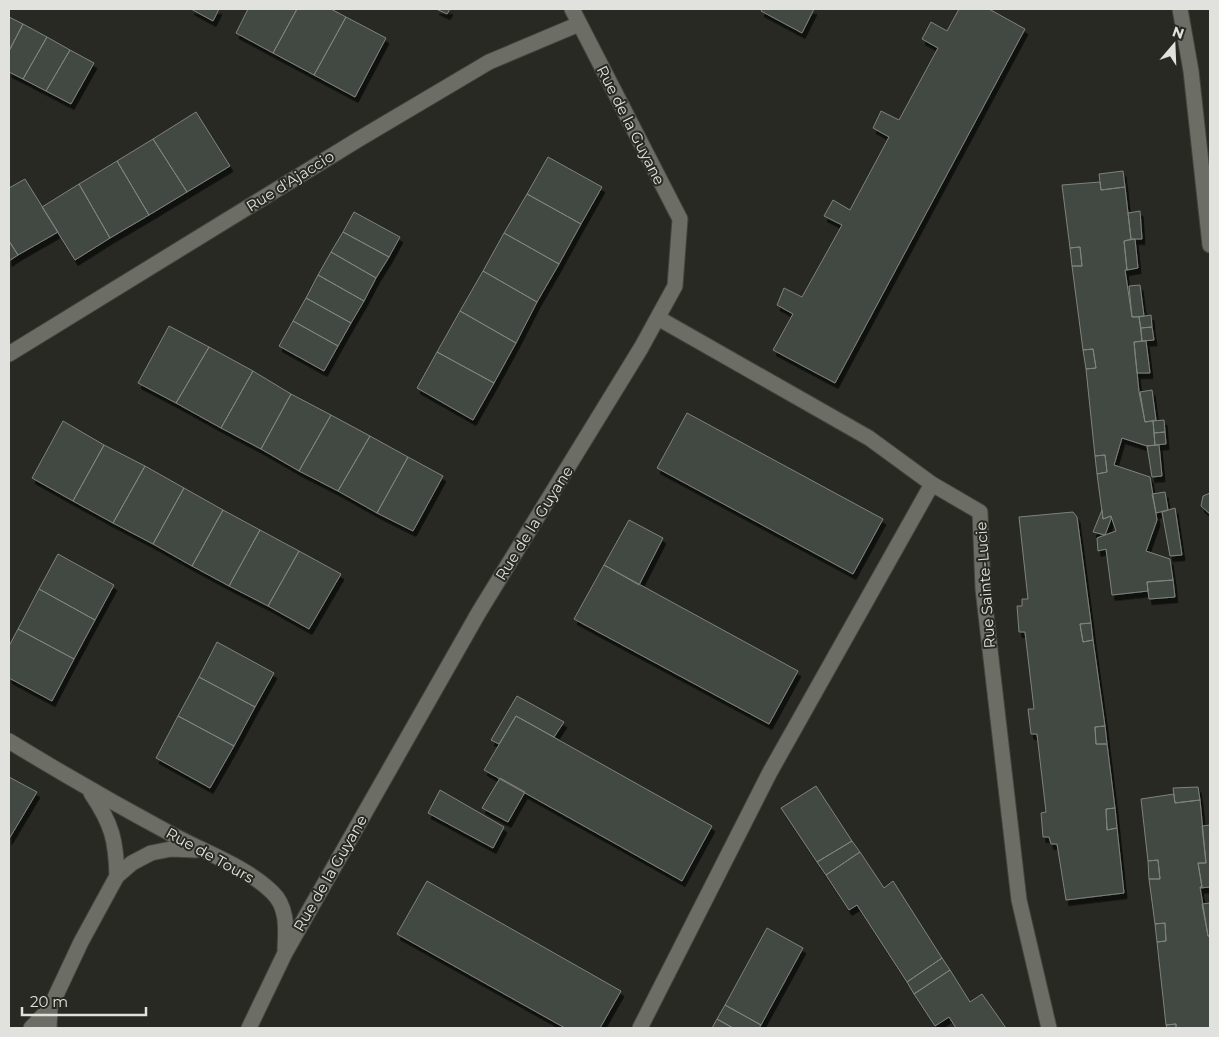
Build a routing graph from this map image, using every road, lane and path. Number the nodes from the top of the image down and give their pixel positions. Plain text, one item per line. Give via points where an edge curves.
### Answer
1 (572, 9) edge
2 (1180, 9) edge
3 (579, 24) junction
4 (1210, 244) edge
5 (658, 318) junction
6 (9, 354) edge
7 (932, 484) junction
8 (9, 741) edge
9 (89, 790) junction
10 (202, 851) junction
11 (117, 876) junction
12 (285, 953) junction
13 (50, 1008) junction
14 (31, 1028) edge
15 (49, 1028) edge
16 (249, 1028) edge
17 (640, 1028) edge
18 (1049, 1028) edge

1 - 3 street, Rue de la Guyane
2 - 4 street via 1191,71
3 - 5 street, Rue de la Guyane via 680,220 675,286
3 - 6 street, Rue d'Ajaccio via 489,62
5 - 7 street, Rue Sainte-Lucie via 869,438
5 - 12 street, Rue de la Guyane via 479,612
7 - 17 street via 770,772
7 - 18 street, Rue Sainte-Lucie via 980,512 983,589 1019,900
8 - 9 street, Rue de Tours
9 - 10 street, Rue de Tours
9 - 11 street, Rue de Tours via 107,816 116,846
10 - 11 street via 171,849 151,853
10 - 12 street, Rue de Tours via 238,868 273,892 286,917
11 - 13 street
12 - 16 street, Rue de la Guyane
13 - 14 street
13 - 15 street

